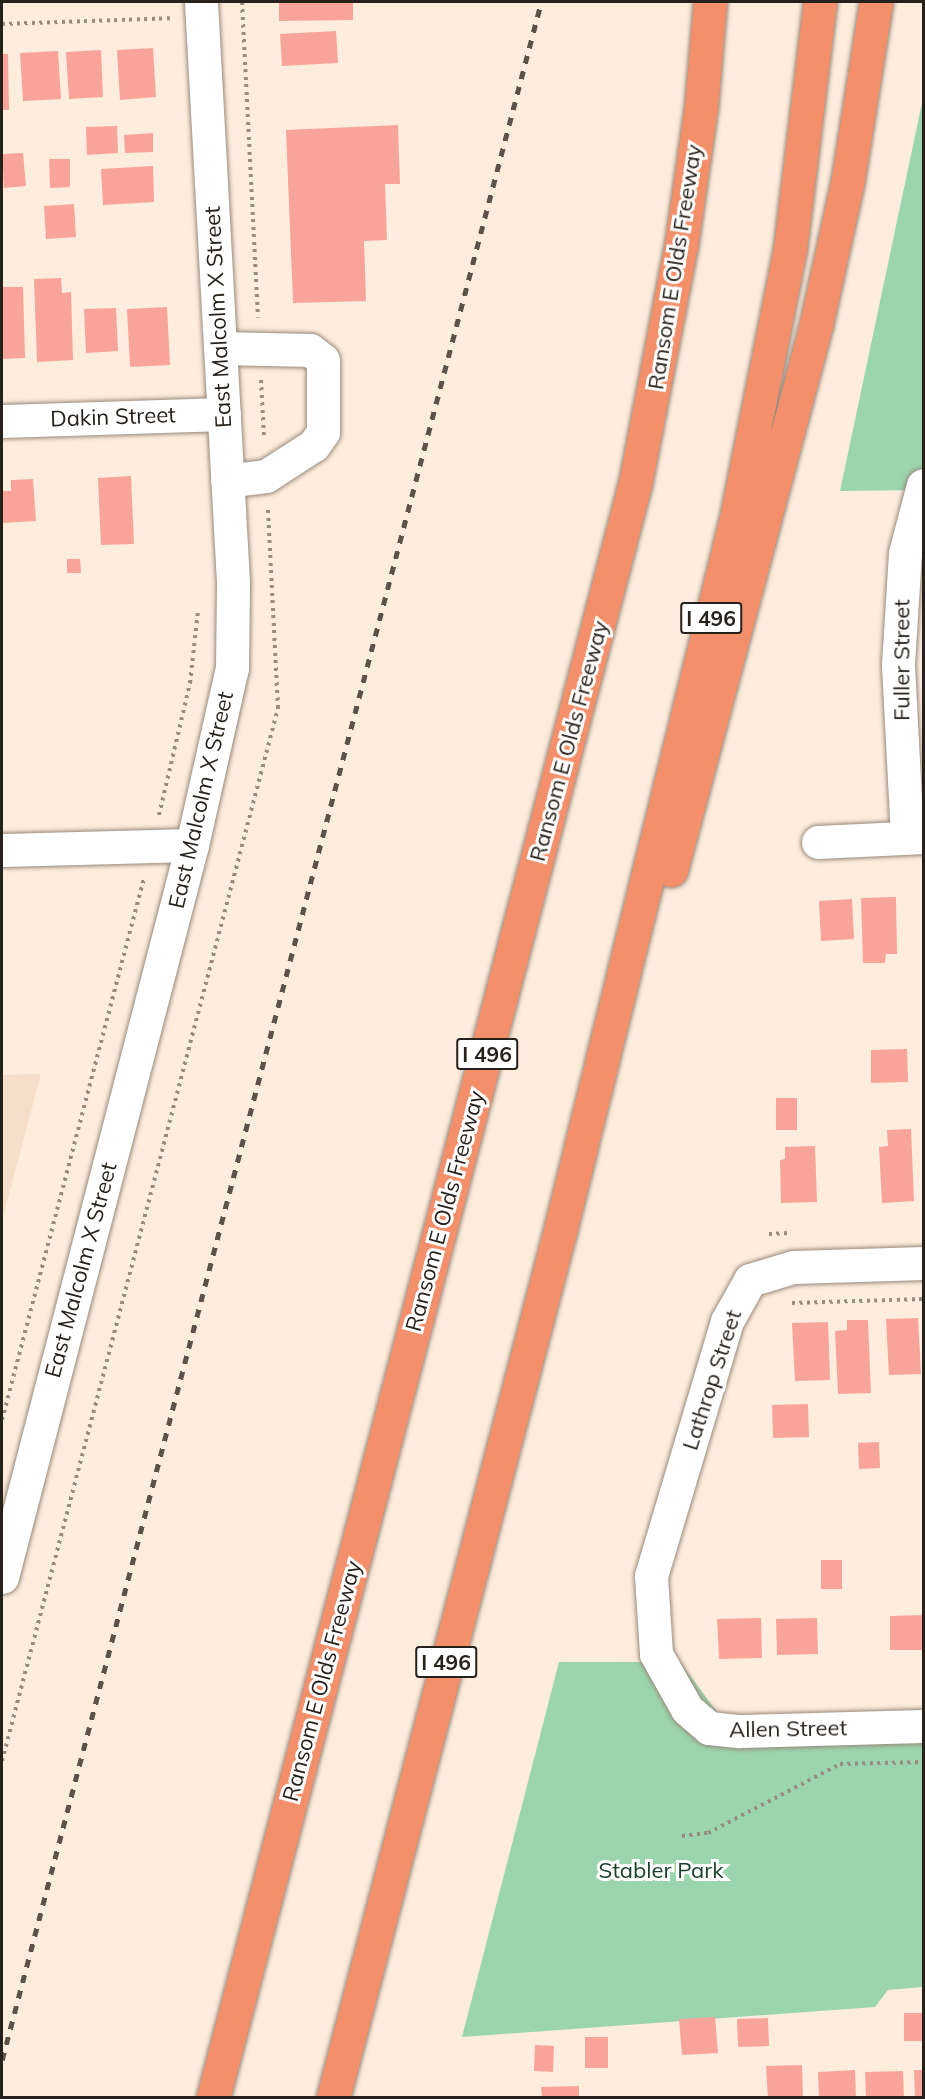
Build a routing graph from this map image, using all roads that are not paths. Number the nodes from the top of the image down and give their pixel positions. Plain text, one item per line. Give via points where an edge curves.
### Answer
1 (710, 2) edge
2 (820, 2) edge
3 (876, 2) edge
4 (187, 6) edge
5 (220, 348) junction
6 (224, 414) junction
7 (2, 421) edge
8 (226, 481) junction
9 (923, 485) edge
10 (915, 837) edge
11 (818, 842) dead end
12 (192, 845) junction
13 (2, 850) edge
14 (561, 1227) junction
15 (924, 1263) edge
16 (2, 1577) edge
17 (656, 1654) joint
18 (924, 1726) edge
19 (213, 2097) edge
20 (333, 2097) edge

1 - 19 highway, Ransom E Olds Freeway / I 496 via 683,236 635,484
2 - 14 highway, I 496 via 801,182 755,429
3 - 14 highway via 842,214 798,398 660,911
4 - 5 street, East Malcolm X Street
5 - 6 street, East Malcolm X Street
5 - 8 street via 310,350 323,360 323,432 314,446 266,476
6 - 7 street, Dakin Street
6 - 8 street, East Malcolm X Street
8 - 12 street, East Malcolm X Street via 233,582 232,668
9 - 10 street, Fuller Street via 905,553 898,664
10 - 11 street
12 - 13 street
12 - 16 street, East Malcolm X Street
14 - 20 highway, I 496
15 - 17 street, Lathrop Street via 793,1267 750,1280 727,1321 651,1576
17 - 18 street, Allen Street via 687,1709 709,1728 740,1731

